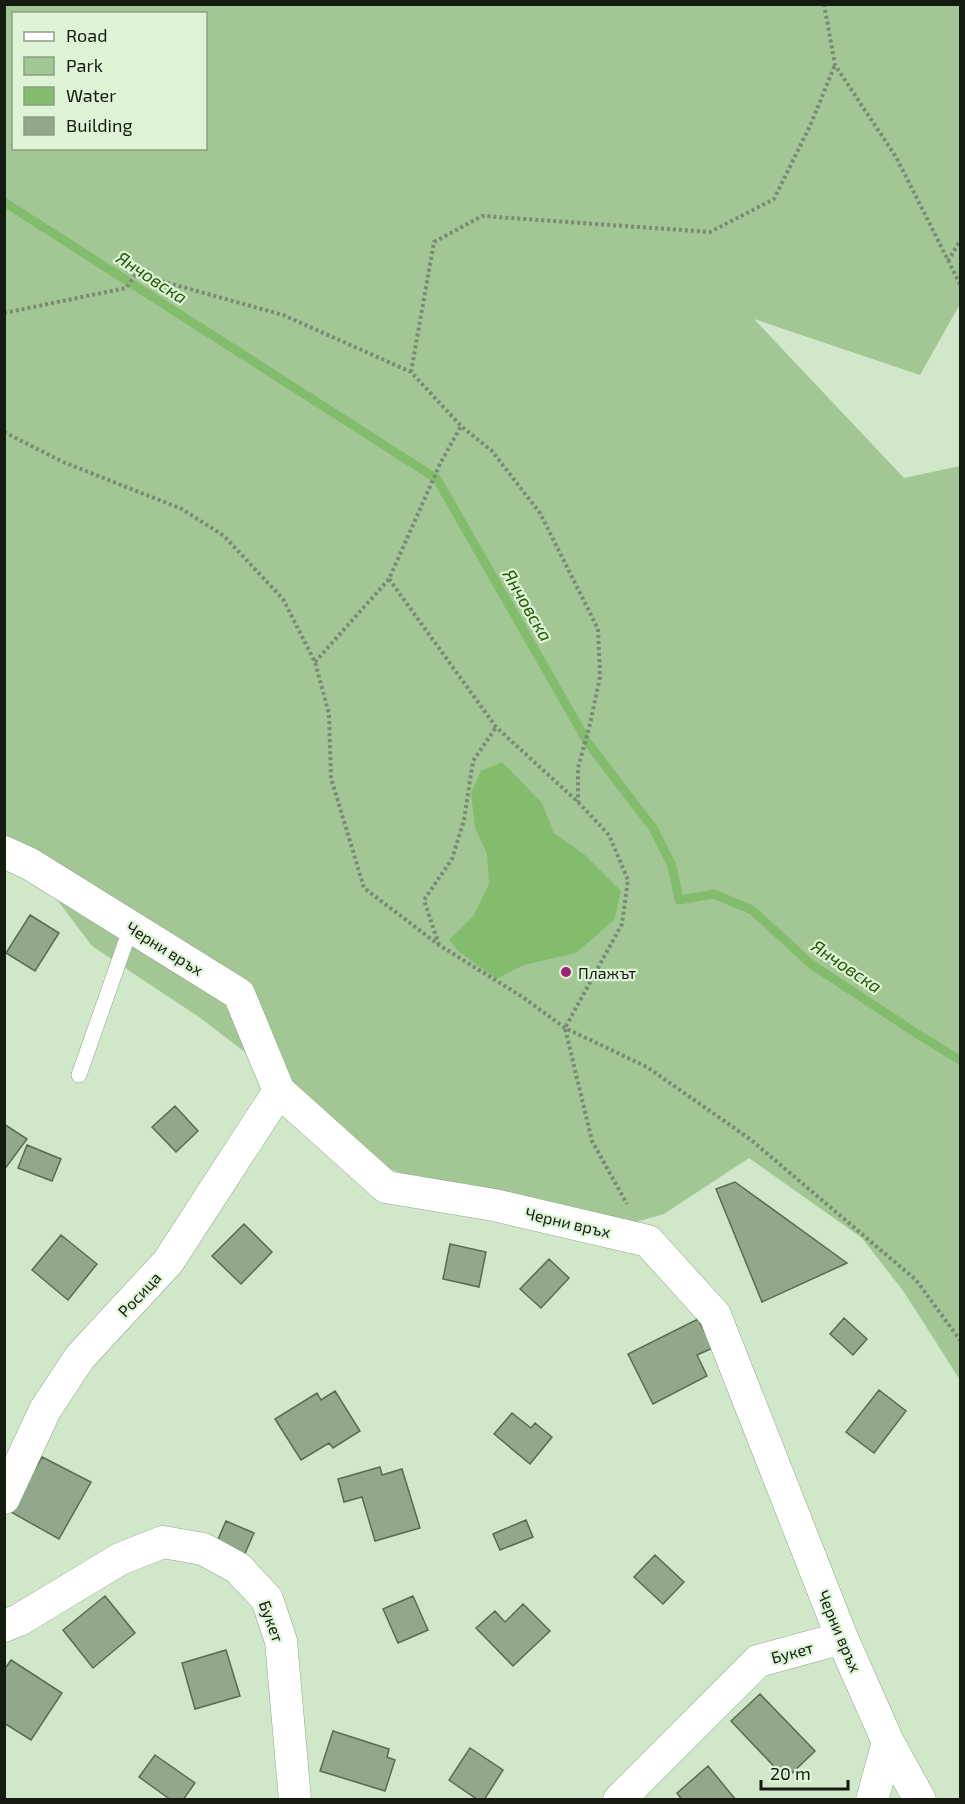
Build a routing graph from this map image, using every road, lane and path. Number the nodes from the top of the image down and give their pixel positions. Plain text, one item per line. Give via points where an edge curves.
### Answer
1 (824, 4) edge
2 (835, 65) junction
3 (960, 241) edge
4 (947, 261) junction
5 (960, 284) edge
6 (4, 313) edge
7 (411, 372) junction
8 (461, 426) junction
9 (4, 432) edge
10 (389, 579) junction
11 (315, 662) junction
12 (496, 726) junction
13 (578, 802) junction
14 (4, 852) edge
15 (131, 927) junction
16 (439, 945) junction
17 (564, 1028) junction
18 (80, 1076) dead end
19 (279, 1091) junction
20 (648, 1241) junction
21 (960, 1340) edge
22 (4, 1498) edge
23 (4, 1626) edge
24 (842, 1638) junction
25 (888, 1742) junction
26 (295, 1800) edge
27 (619, 1800) edge
28 (872, 1800) edge
29 (920, 1800) edge

1 - 2 path
2 - 4 path via 896,158
2 - 7 path via 774,199 711,232 482,216 434,242
3 - 4 path
4 - 5 path
6 - 7 path via 126,288 135,274 283,315
7 - 8 path
8 - 10 path
8 - 13 path via 492,451 540,513 598,629 600,677 578,768
9 - 11 path via 63,462 182,508 224,536 283,599
10 - 11 path
10 - 12 path
11 - 16 path via 329,714 331,778 364,888
12 - 13 path
12 - 16 path via 472,761 464,820 452,859 424,900
13 - 17 path via 609,835 628,880 622,924
14 - 15 street, Черни връх
15 - 18 lane
15 - 19 street, Черни връх via 239,994
16 - 17 path
17 - 20 path via 592,1142
17 - 21 path via 647,1067 750,1139 916,1280
19 - 20 street, Черни връх via 386,1187 494,1205
19 - 22 street, Росица via 168,1262 80,1357 45,1410
20 - 24 street, Черни връх via 715,1315
23 - 26 street, Букет via 120,1559 163,1542 203,1549 238,1568 267,1599 281,1641
24 - 25 street, Черни връх
24 - 27 street, Букет via 758,1661
25 - 28 street
25 - 29 street, Черни връх

